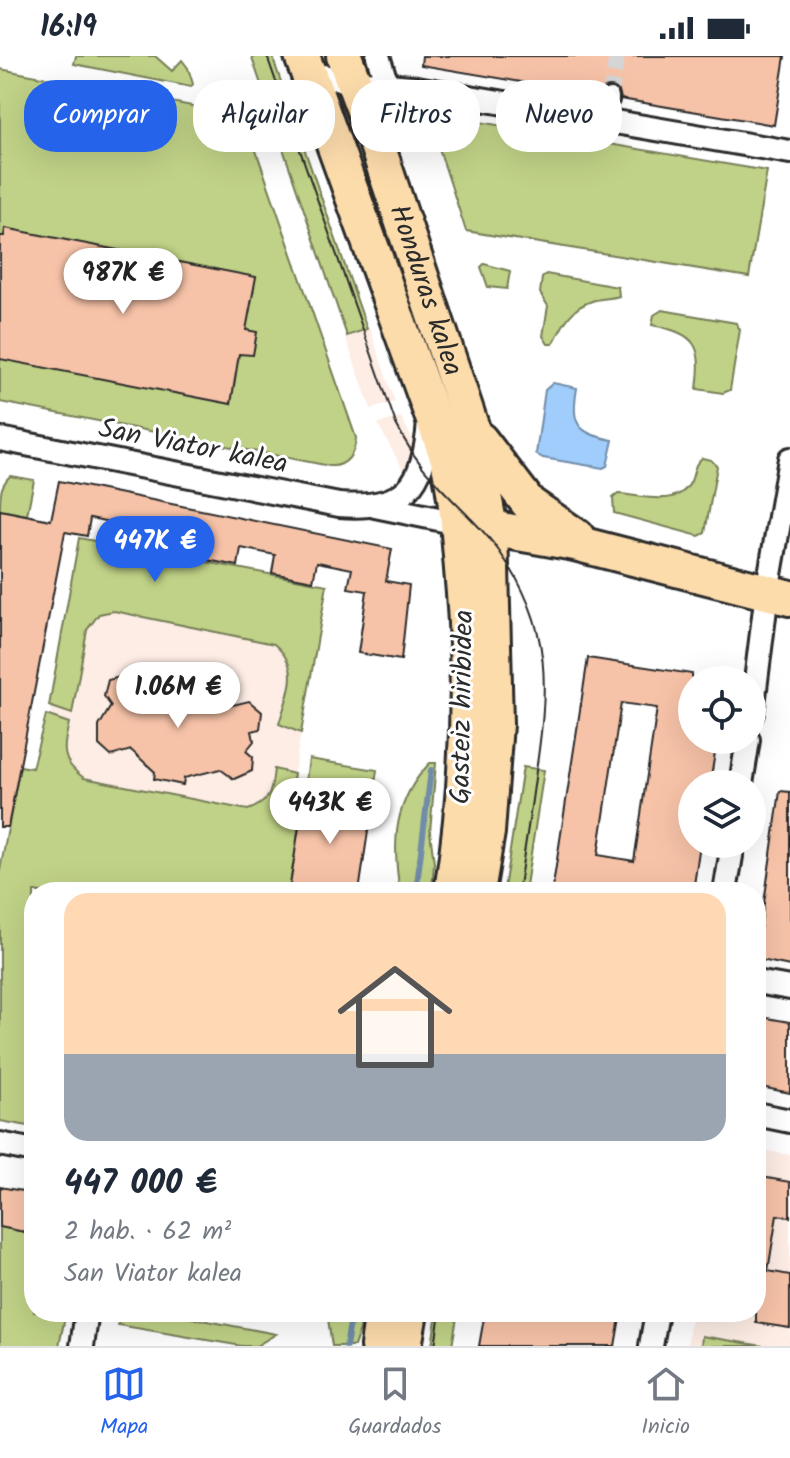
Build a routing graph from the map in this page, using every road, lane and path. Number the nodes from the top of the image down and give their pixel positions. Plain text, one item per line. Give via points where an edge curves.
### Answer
1 (378, 56) edge
2 (305, 64) edge
3 (362, 75) edge
4 (790, 152) edge
5 (430, 413) junction
6 (471, 426) junction
7 (0, 439) edge
8 (39, 448) junction
9 (0, 458) edge
10 (790, 459) edge
11 (375, 506) junction
12 (474, 525) junction
13 (564, 541) junction
14 (602, 550) junction
15 (477, 583) junction
16 (778, 595) edge
17 (762, 666) edge
18 (731, 858) edge
19 (454, 882) edge
20 (479, 882) edge
21 (727, 882) edge
22 (766, 984) edge
23 (790, 988) edge
24 (766, 1116) edge
25 (790, 1121) edge
26 (0, 1144) edge
27 (24, 1149) edge
28 (86, 1322) edge
29 (382, 1322) edge
30 (408, 1322) edge
31 (655, 1322) edge
32 (82, 1346) edge
33 (378, 1346) edge
34 (404, 1346) edge
35 (651, 1346) edge

1 - 3 street
2 - 3 street
2 - 5 main road, Honduras kalea
3 - 4 street
3 - 6 main road, Honduras kalea via 377,145
5 - 11 street via 417,476 402,495
5 - 12 main road, Honduras kalea
6 - 12 main road, Honduras kalea
6 - 14 main road via 529,504
7 - 8 street, San Viator kalea
8 - 9 street
8 - 11 street, San Viator kalea via 339,505
10 - 16 street
11 - 12 street, San Viator kalea
12 - 13 main road
12 - 15 main road, Gasteiz hiribidea
13 - 14 main road
13 - 15 main road via 521,555
14 - 16 main road
15 - 19 main road, Gasteiz hiribidea
15 - 20 main road, Gasteiz hiribidea via 495,724
16 - 17 street
18 - 21 street
22 - 23 street
24 - 25 street
26 - 27 street
28 - 32 street
29 - 33 main road
30 - 34 main road
31 - 35 street

